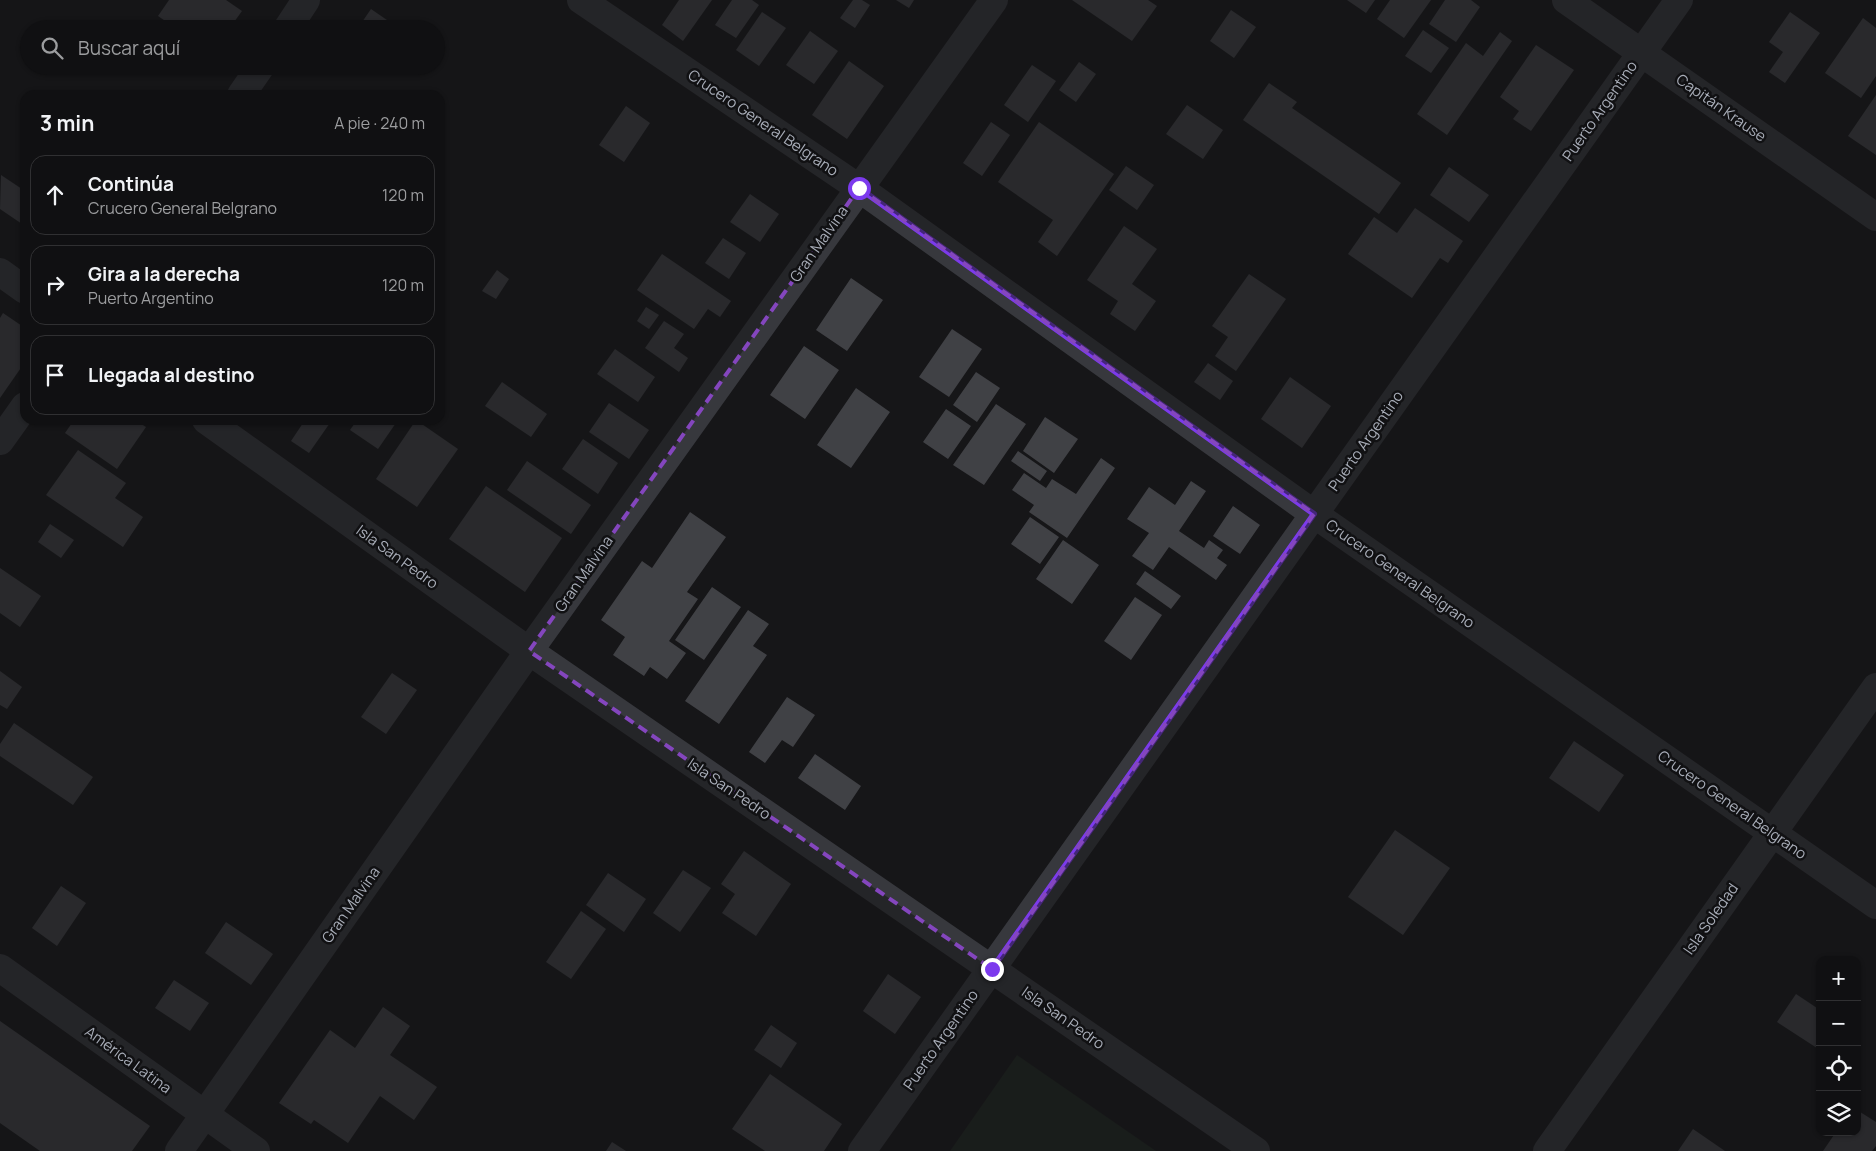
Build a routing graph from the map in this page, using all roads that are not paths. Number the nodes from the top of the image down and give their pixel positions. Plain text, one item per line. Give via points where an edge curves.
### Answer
1 (306, 0) edge
2 (581, 0) edge
3 (994, 0) edge
4 (1566, 0) edge
5 (1679, 0) edge
6 (293, 20) edge
7 (1642, 52) junction
8 (255, 75) edge
9 (244, 90) edge
10 (859, 188) junction
11 (1876, 217) edge
12 (0, 272) edge
13 (20, 286) edge
14 (20, 413) edge
15 (213, 425) edge
16 (0, 441) edge
17 (1314, 514) junction
18 (529, 652) junction
19 (1876, 687) edge
20 (1772, 834) junction
21 (1876, 905) edge
22 (0, 968) edge
23 (992, 969) junction
24 (204, 1114) junction
25 (178, 1151) edge
26 (256, 1151) edge
27 (862, 1151) edge
28 (1256, 1151) edge
29 (1547, 1151) edge

1 - 6 street
2 - 10 street, Crucero General Belgrano
3 - 10 street, Gran Malvina
4 - 7 street, Capitán Krause
5 - 7 street, Puerto Argentino
7 - 11 street, Capitán Krause
7 - 17 street, Puerto Argentino
8 - 9 street
10 - 17 street, Crucero General Belgrano
10 - 18 street, Gran Malvina
12 - 13 street
14 - 16 street
15 - 18 street, Isla San Pedro
17 - 20 street, Crucero General Belgrano
17 - 23 street, Puerto Argentino
18 - 23 street, Isla San Pedro
18 - 24 street, Gran Malvina
19 - 20 street, Isla Soledad
20 - 21 street, Crucero General Belgrano
20 - 29 street, Isla Soledad
22 - 24 street, América Latina
23 - 27 street, Puerto Argentino
23 - 28 street, Isla San Pedro
24 - 25 street, Gran Malvina
24 - 26 street, América Latina

